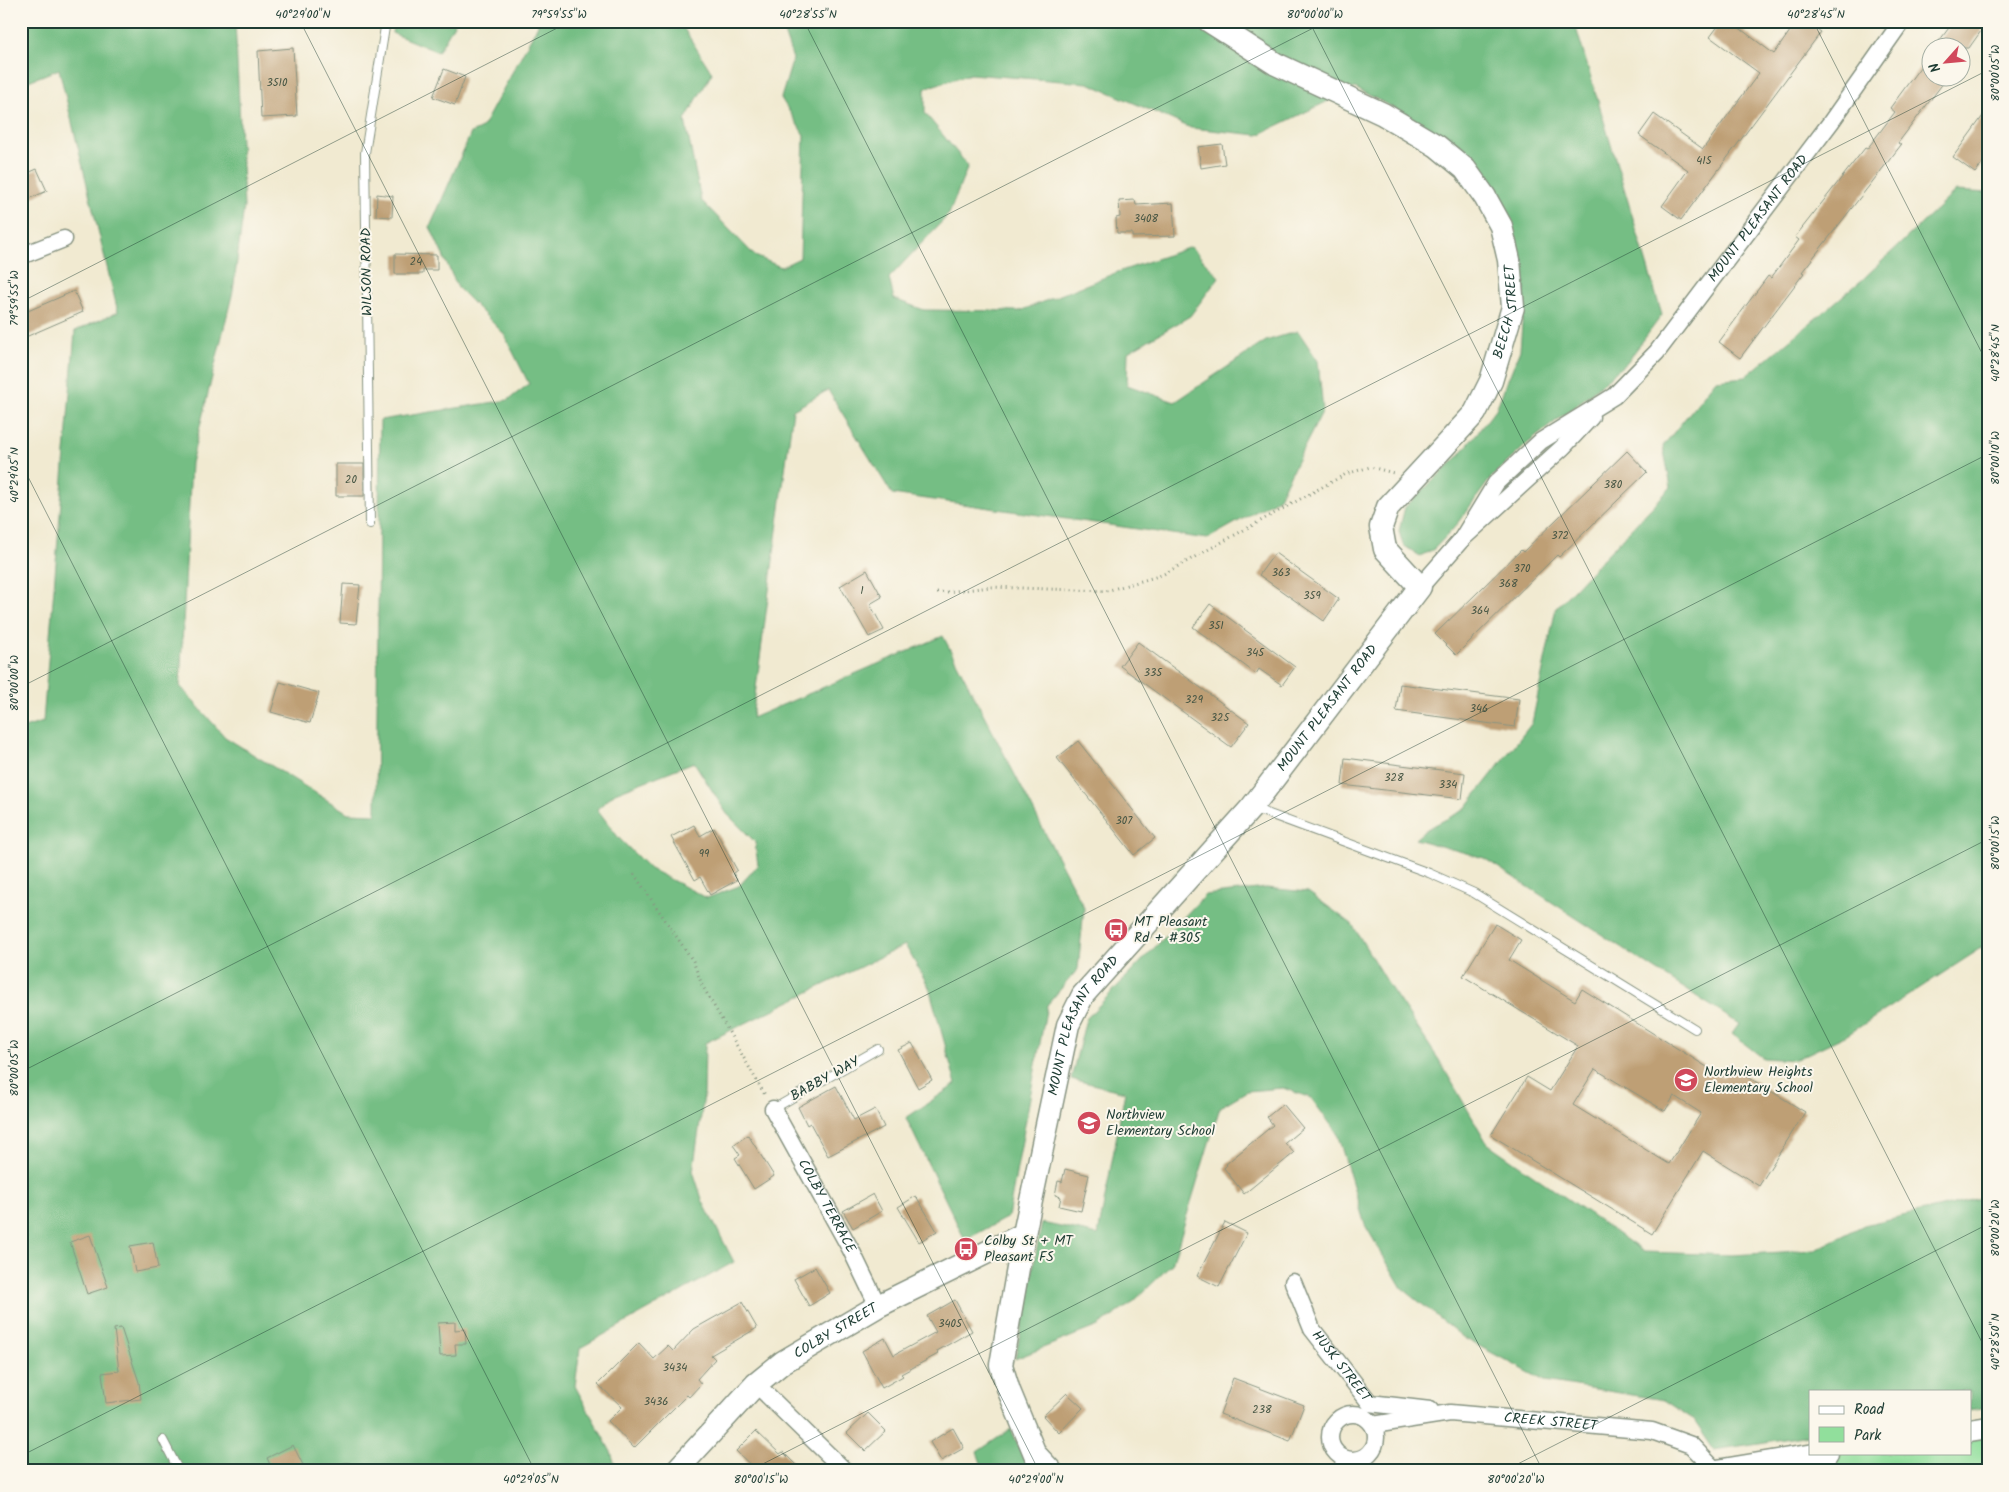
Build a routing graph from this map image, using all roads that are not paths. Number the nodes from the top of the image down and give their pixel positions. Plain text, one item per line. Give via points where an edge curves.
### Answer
1 (386, 21) edge
2 (1209, 21) edge
3 (1902, 21) edge
4 (64, 239) dead end
5 (21, 256) edge
6 (370, 524) dead end
7 (1420, 587) junction
8 (1252, 808) junction
9 (1695, 1029) dead end
10 (878, 1050) dead end
11 (773, 1109) joint
12 (1024, 1234) junction
13 (1293, 1282) dead end
14 (878, 1306) junction
15 (756, 1384) junction
16 (1450, 1412) junction
17 (1373, 1425) dead end
18 (1988, 1428) edge
19 (1972, 1430) edge
20 (163, 1440) dead end
21 (1821, 1454) edge
22 (180, 1471) edge
23 (331, 1471) edge
24 (363, 1471) edge
25 (676, 1471) edge
26 (845, 1471) edge
27 (1050, 1471) edge
28 (1717, 1471) edge

1 - 6 lane, WILSON ROAD via 365,153
2 - 7 street, BEECH STREET via 1276,64 1383,114 1437,146 1465,169 1500,226 1509,260 1513,307 1491,381 1475,413 1388,507 1381,527 1385,549
3 - 7 street, MOUNT PLEASANT ROAD via 1831,122 1657,352 1602,404 1563,447 1462,539
4 - 5 street
7 - 8 street, MOUNT PLEASANT ROAD
8 - 9 lane via 1429,873 1474,893
8 - 12 street, MOUNT PLEASANT ROAD via 1083,995 1068,1025
10 - 11 lane, BABBY WAY
11 - 14 street, COLBY TERRACE via 851,1250
12 - 14 street, COLBY STREET
12 - 27 street, MOUNT PLEASANT ROAD via 1001,1365 1035,1454
13 - 16 street, HUSK STREET via 1312,1329 1370,1403
14 - 15 street, COLBY STREET via 783,1362
15 - 25 street, COLBY STREET
15 - 26 street
16 - 17 street, CREEK STREET
16 - 28 street, CREEK STREET via 1652,1431 1691,1445
18 - 19 street
20 - 22 lane
21 - 28 street
23 - 24 lane via 347,1467

